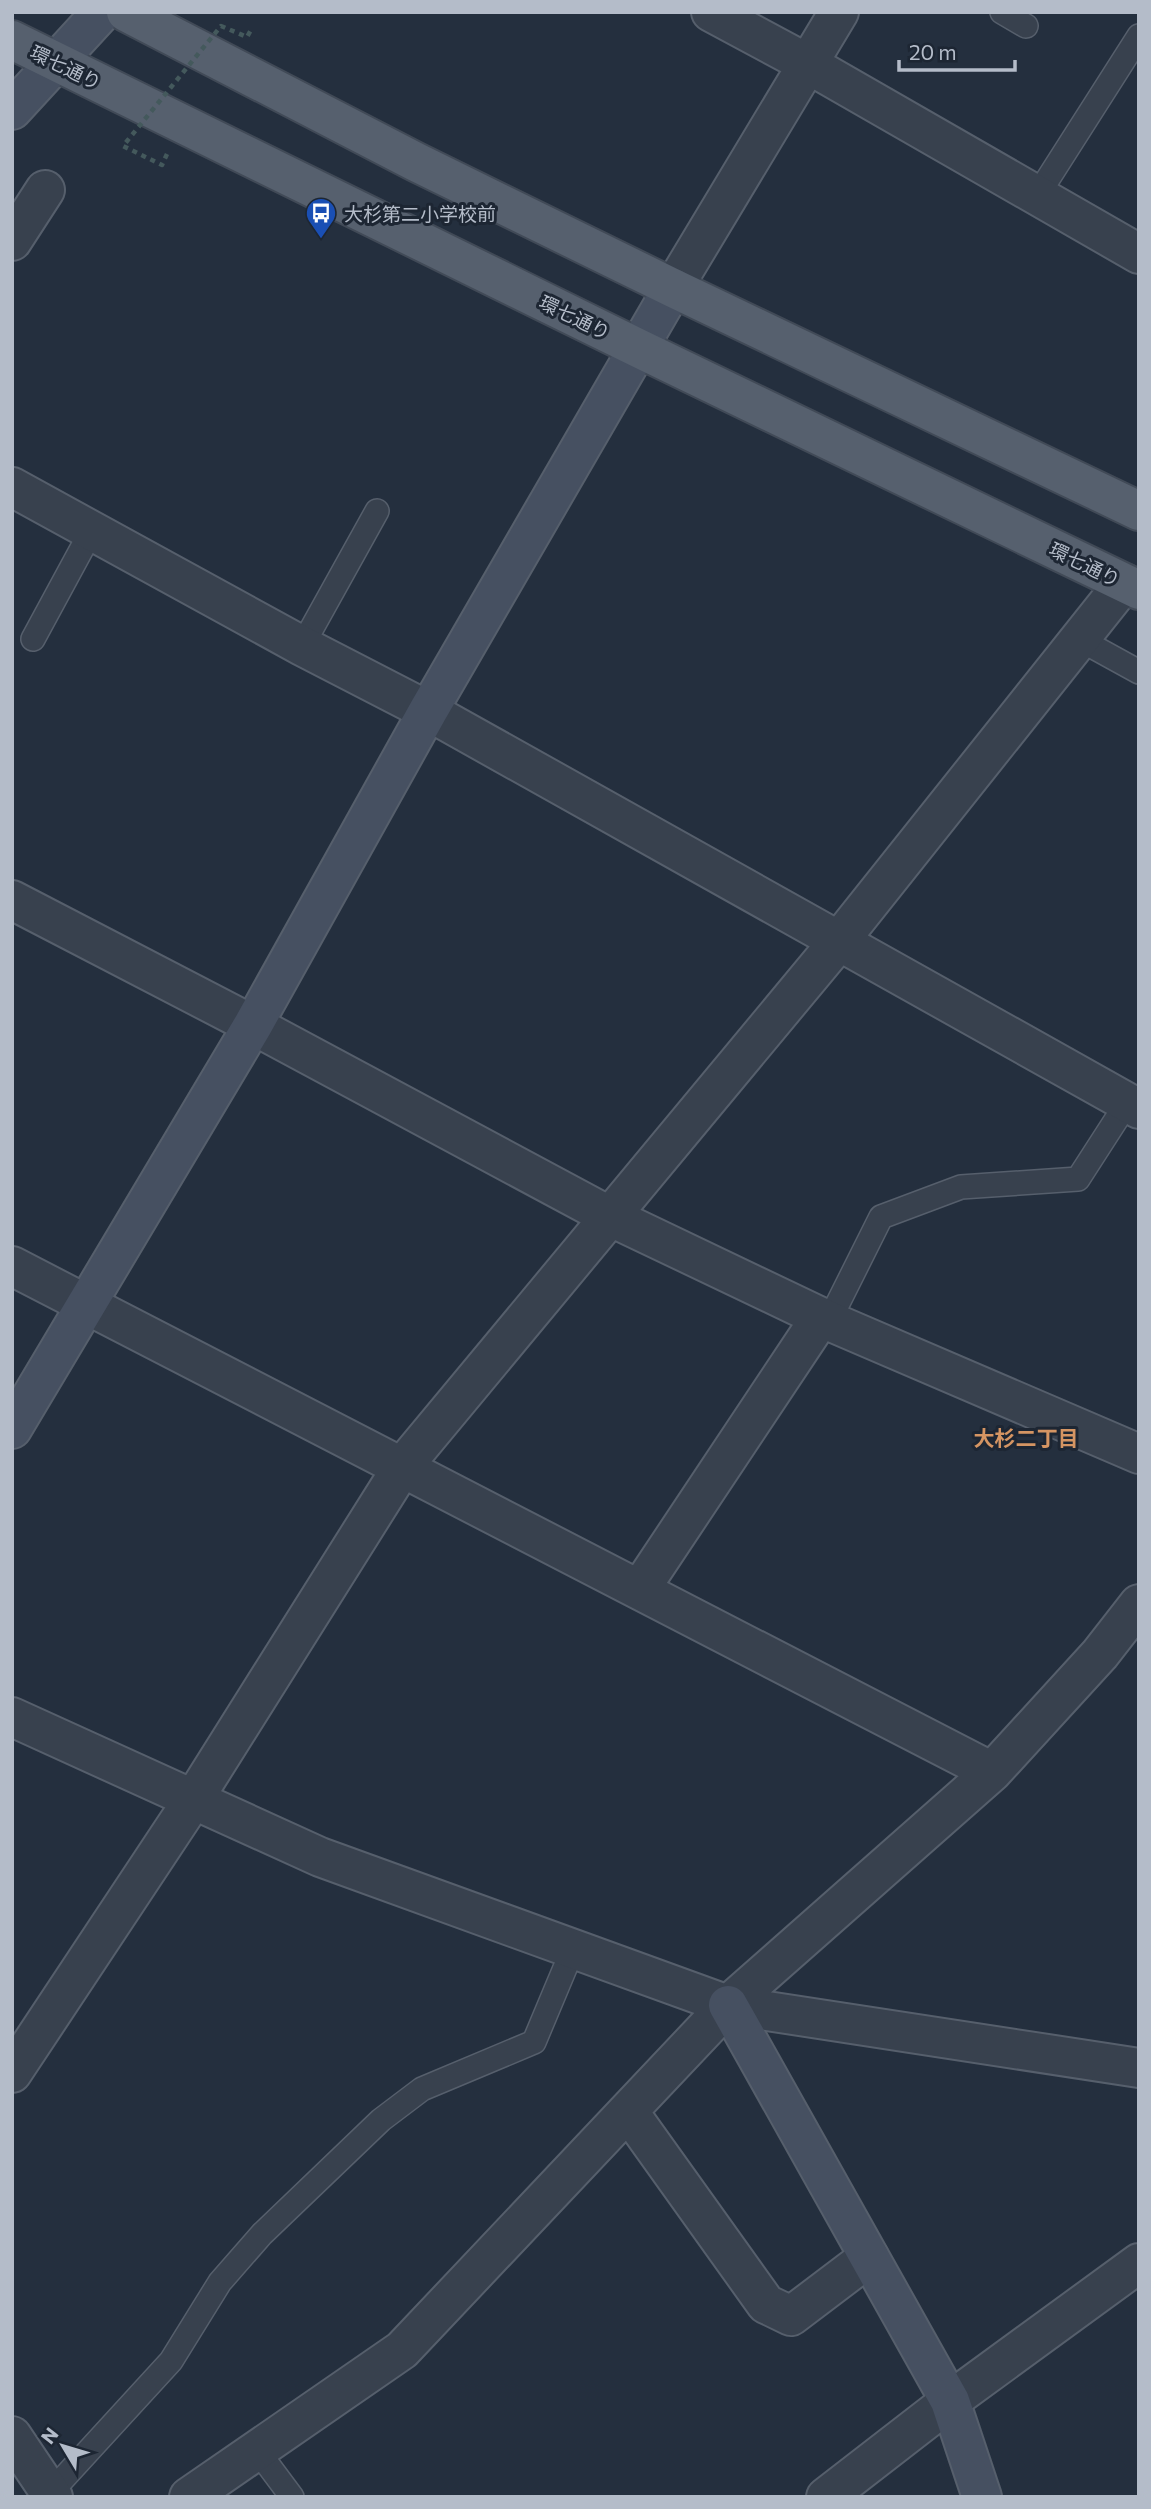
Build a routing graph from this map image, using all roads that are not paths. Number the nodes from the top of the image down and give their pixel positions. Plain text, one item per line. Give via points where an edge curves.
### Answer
1 (102, 12) edge
2 (126, 12) edge
3 (711, 12) edge
4 (839, 12) edge
5 (1002, 12) edge
6 (1026, 26) dead end
7 (1139, 36) edge
8 (12, 40) edge
9 (57, 63) junction
10 (808, 64) junction
11 (12, 110) edge
12 (45, 190) dead end
13 (1037, 197) junction
14 (12, 241) edge
15 (1139, 254) edge
16 (673, 288) junction
17 (638, 348) junction
18 (12, 487) edge
19 (377, 511) dead end
20 (1139, 511) edge
21 (92, 530) junction
22 (1131, 586) edge
23 (33, 639) dead end
24 (1079, 639) junction
25 (302, 646) junction
26 (1139, 672) edge
27 (428, 711) junction
28 (12, 900) edge
29 (839, 941) junction
30 (253, 1025) junction
31 (1133, 1106) edge
32 (609, 1216) junction
33 (12, 1266) edge
34 (88, 1303) junction
35 (825, 1319) junction
36 (12, 1429) edge
37 (1139, 1454) edge
38 (403, 1466) junction
39 (640, 1589) junction
40 (1139, 1604) edge
41 (12, 1717) edge
42 (992, 1772) junction
43 (193, 1800) junction
44 (573, 1949) junction
45 (728, 2006) junction
46 (1139, 2068) edge
47 (12, 2073) edge
48 (628, 2111) junction
49 (869, 2257) junction
50 (1139, 2263) edge
51 (950, 2400) junction
52 (12, 2436) edge
53 (257, 2450) junction
54 (51, 2495) edge
55 (189, 2497) edge
56 (292, 2497) edge
57 (826, 2497) edge
58 (982, 2497) edge

1 - 9 street
2 - 16 main road
3 - 10 street
4 - 10 street
5 - 6 lane
7 - 13 lane
8 - 9 main road, 環七通り
9 - 11 street
9 - 17 main road, 環七通り
10 - 13 street
10 - 16 street
12 - 14 street
13 - 15 street
16 - 17 street
16 - 20 main road
17 - 22 main road, 環七通り
17 - 27 street
18 - 21 street
19 - 25 lane
21 - 23 lane
21 - 25 street
22 - 24 street
24 - 26 lane
24 - 29 street
25 - 27 street
27 - 29 street
27 - 30 street
28 - 30 street
29 - 31 street
29 - 32 street
30 - 32 street
30 - 34 street
31 - 35 lane via 1078,1180 961,1187 881,1217
32 - 35 street
32 - 38 street
33 - 34 street
34 - 36 street
34 - 38 street
35 - 37 street
35 - 39 street
38 - 39 street
38 - 43 street
39 - 42 street
40 - 42 street via 1100,1654
41 - 43 street
42 - 45 street
43 - 44 street via 320,1857
43 - 47 street
44 - 45 street
44 - 54 lane via 534,2042 422,2089 381,2120 245,2253 220,2283 171,2361
45 - 46 street
45 - 48 street
45 - 49 street
48 - 49 street via 766,2304 791,2316
48 - 53 street via 402,2350
49 - 51 street
50 - 51 street
51 - 57 street
51 - 58 street
52 - 54 street
53 - 55 street
53 - 56 lane

